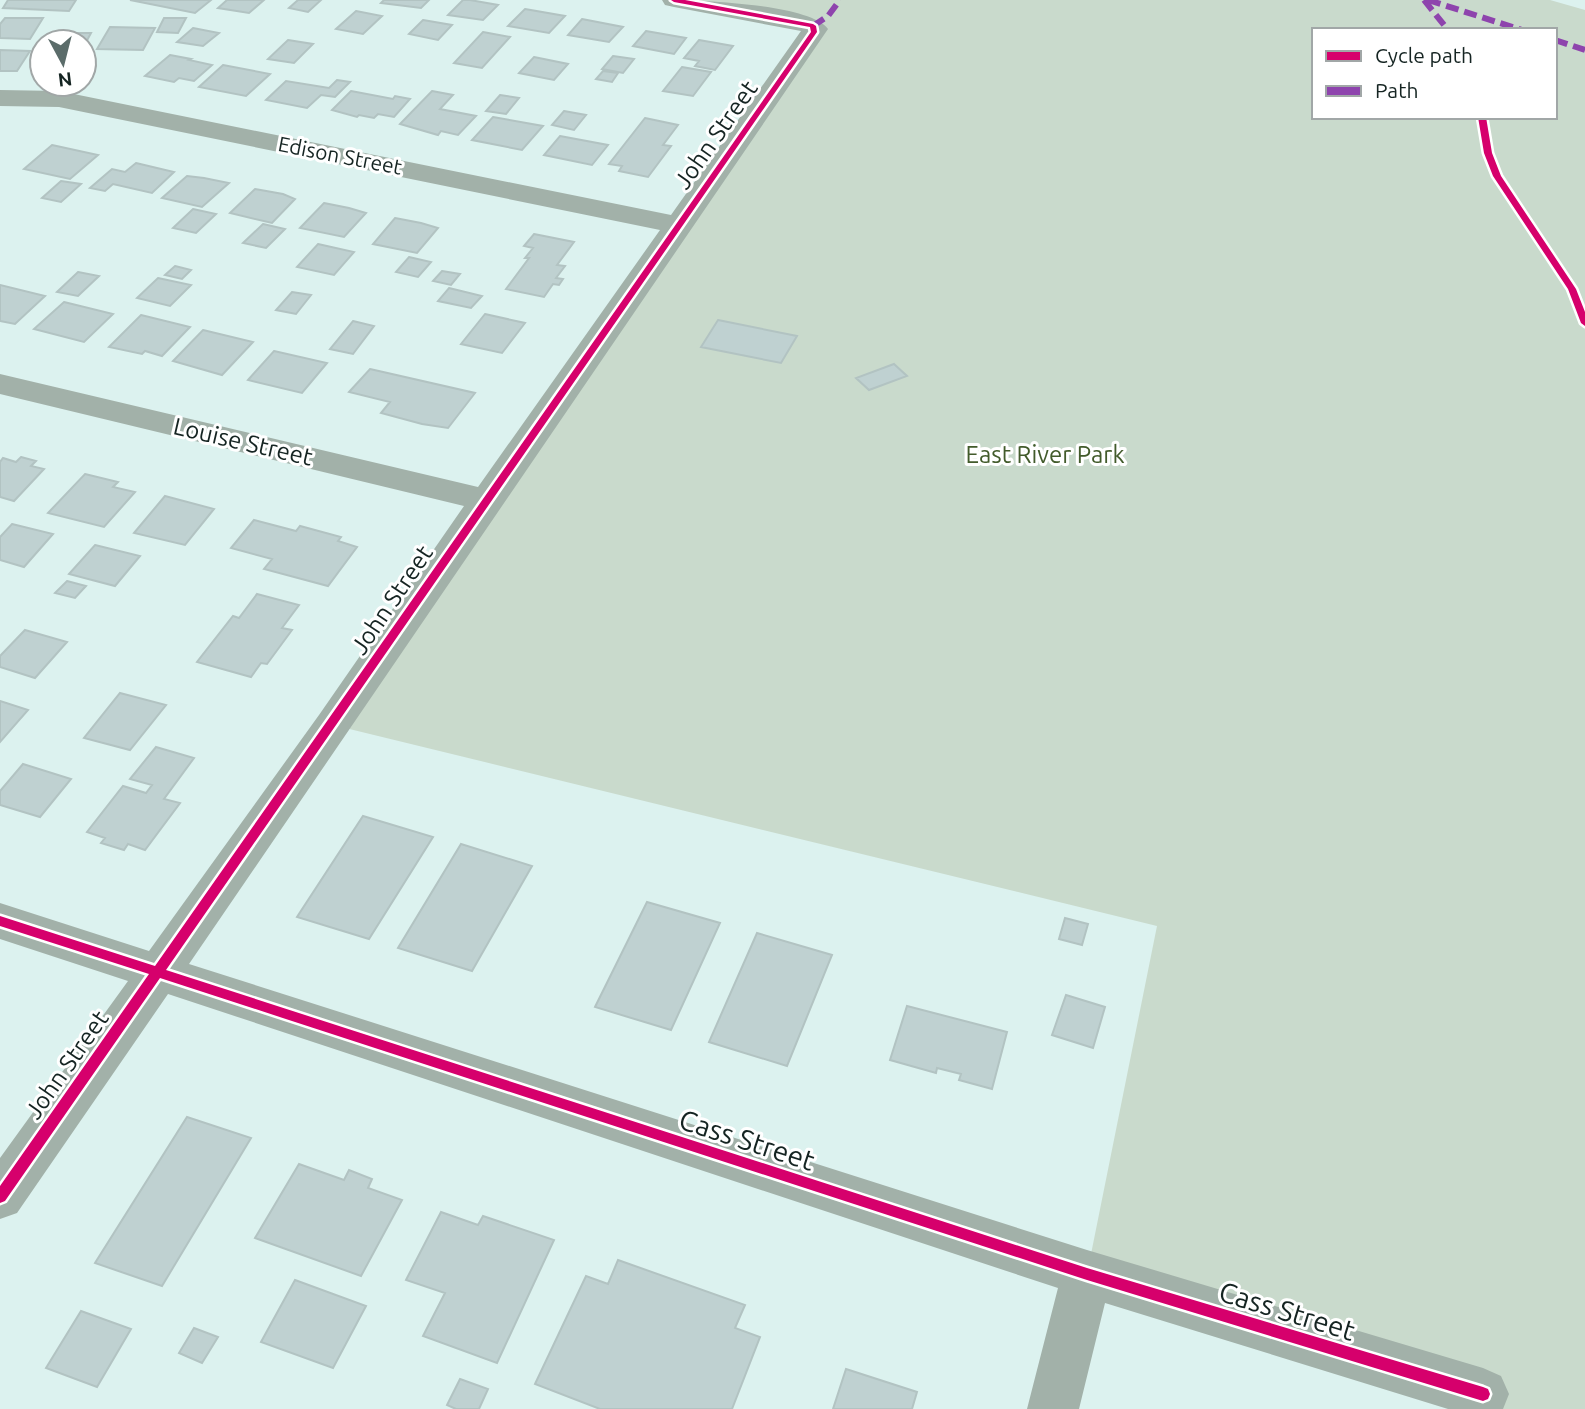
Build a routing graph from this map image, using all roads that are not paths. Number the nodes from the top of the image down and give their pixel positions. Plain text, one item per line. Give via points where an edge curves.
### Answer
1 (674, 0) edge
2 (0, 99) edge
3 (679, 225) junction
4 (0, 384) edge
5 (486, 499) junction
6 (0, 922) edge
7 (156, 972) junction
8 (0, 1198) edge
9 (1087, 1275) junction
10 (1483, 1395) dead end
11 (1053, 1409) edge

1 - 3 street, John Street via 813,26 814,32
2 - 3 street, Edison Street via 59,99
3 - 5 street, John Street
4 - 5 street, Louise Street
5 - 7 street, John Street via 333,725
6 - 7 street, Cass Street
7 - 8 street, John Street
7 - 9 street, Cass Street
9 - 10 street, Cass Street
9 - 11 street

